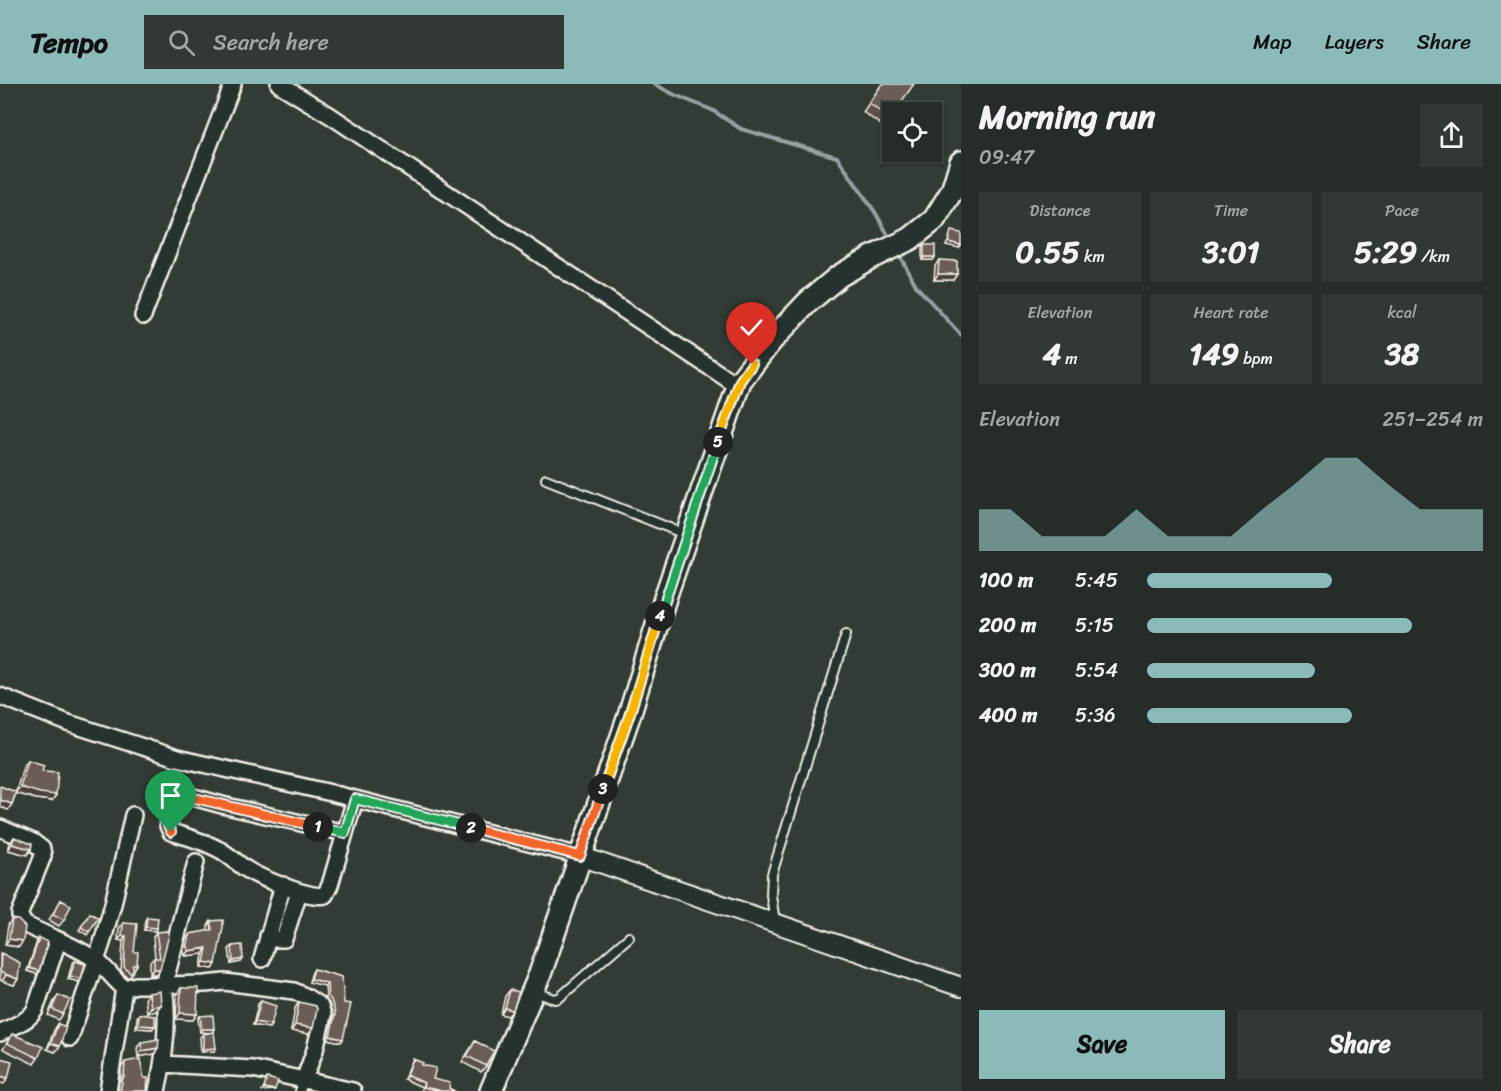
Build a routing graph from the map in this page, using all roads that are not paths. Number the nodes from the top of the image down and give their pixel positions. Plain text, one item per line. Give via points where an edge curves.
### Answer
1 (234, 84) edge
2 (279, 84) edge
3 (961, 162) edge
4 (143, 315) dead end
5 (738, 386) junction
6 (546, 479) dead end
7 (687, 535) junction
8 (846, 634) dead end
9 (0, 696) edge
10 (355, 799) junction
11 (134, 815) dead end
12 (0, 828) edge
13 (345, 833) junction
14 (580, 856) junction
15 (196, 862) dead end
16 (283, 885) junction
17 (299, 892) junction
18 (775, 923) junction
19 (268, 936) junction
20 (629, 937) dead end
21 (58, 941) junction
22 (262, 959) dead end
23 (96, 960) junction
24 (164, 985) junction
25 (961, 987) edge
26 (124, 988) junction
27 (532, 992) junction
28 (0, 1033) edge
29 (70, 1038) dead end
30 (163, 1064) junction
31 (302, 1085) edge
32 (108, 1091) edge
33 (157, 1091) edge
34 (353, 1091) edge
35 (491, 1091) edge

1 - 4 street
2 - 5 street
3 - 5 main road via 952,191 934,220 910,239 839,276 808,302 752,364
5 - 7 main road
6 - 7 lane
7 - 14 main road
8 - 18 lane via 772,874
9 - 10 street via 68,723 177,758
10 - 13 street
10 - 14 street
11 - 23 street
12 - 21 street via 42,849 43,856 20,916 24,924
13 - 16 street via 186,795 177,797 168,826 171,832 197,839 248,871
13 - 17 street via 325,895 316,897
14 - 18 street
14 - 27 main road
15 - 24 street
16 - 17 street
16 - 19 street
17 - 19 street via 284,939
18 - 25 street
19 - 22 street
20 - 27 lane via 559,998
21 - 23 street
21 - 28 street via 35,1010 24,1022
23 - 26 street
23 - 29 street
24 - 26 street
24 - 30 street
24 - 31 street via 225,982 294,991 320,1006 323,1015
26 - 32 street
27 - 35 main road
30 - 31 street via 253,1069
30 - 33 street
31 - 34 street

